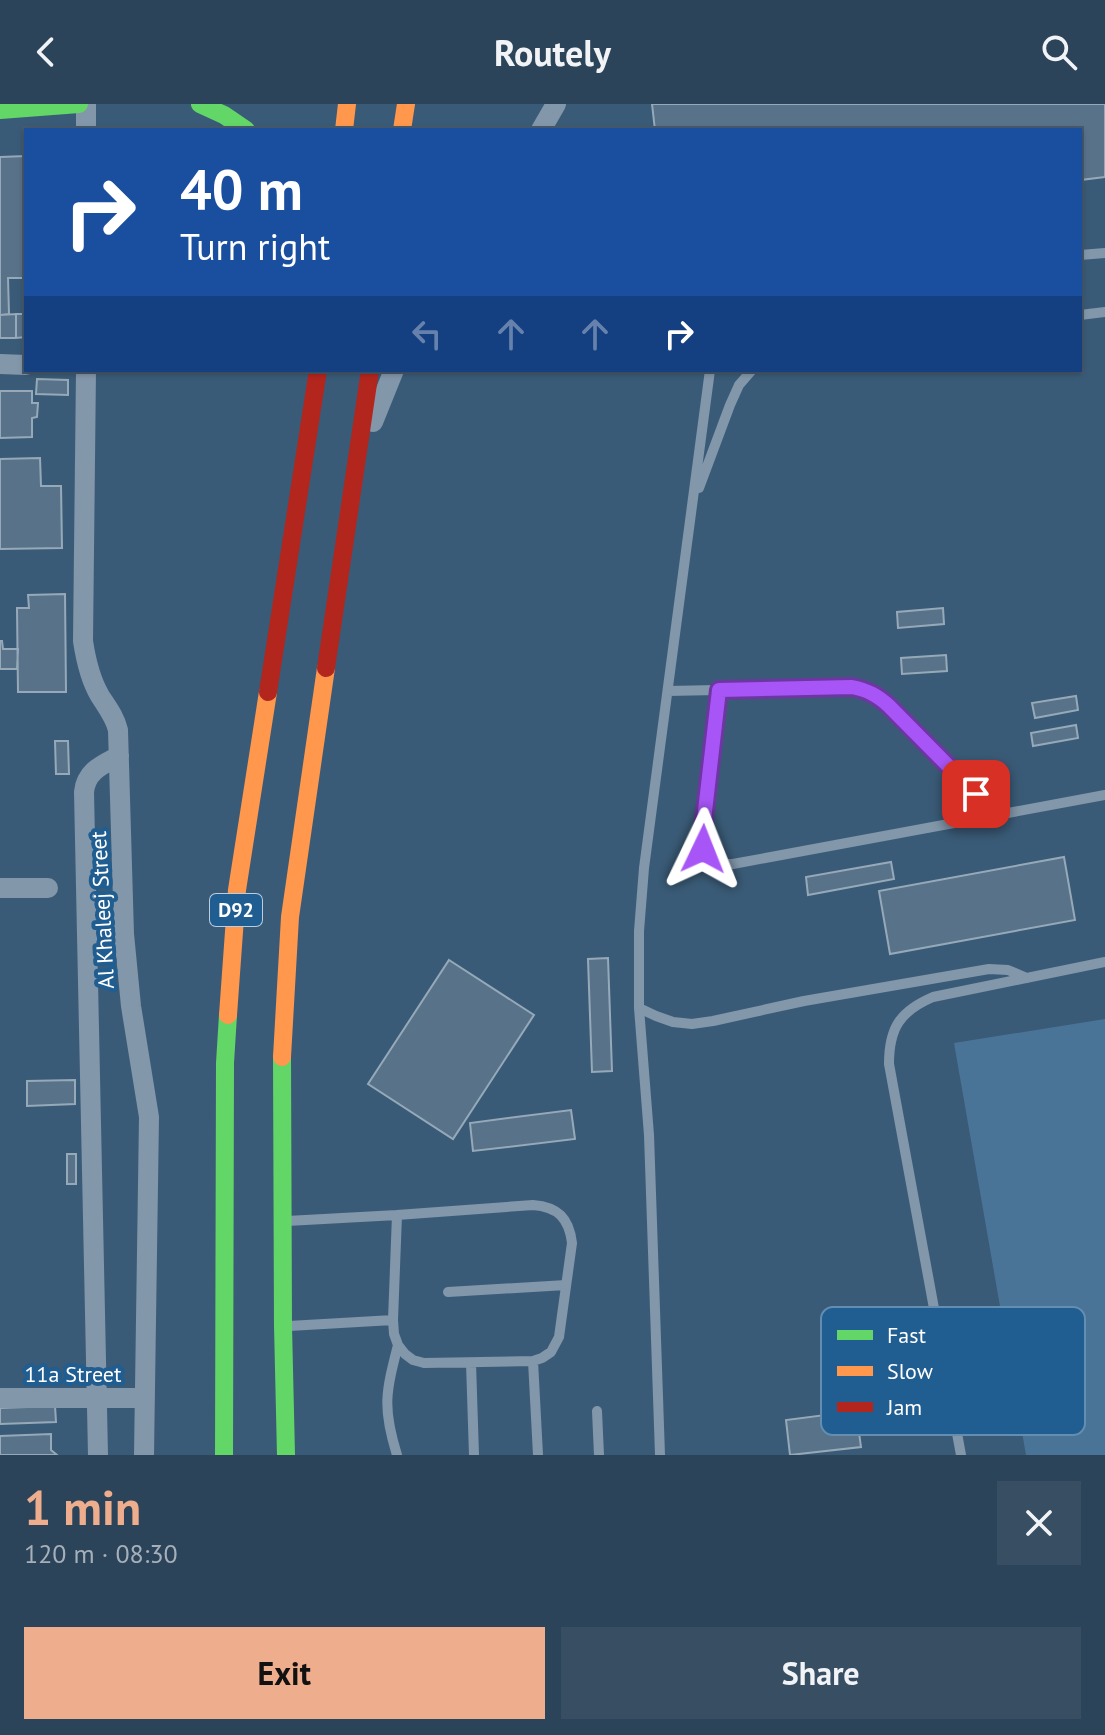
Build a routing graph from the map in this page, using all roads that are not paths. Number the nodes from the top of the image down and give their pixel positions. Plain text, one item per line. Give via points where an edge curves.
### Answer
1 (79, 104) edge
2 (86, 104) edge
3 (200, 104) edge
4 (347, 104) edge
5 (406, 104) edge
6 (556, 104) edge
7 (0, 110) edge
8 (86, 128) edge
9 (243, 128) edge
10 (344, 128) edge
11 (402, 128) edge
12 (542, 128) edge
13 (1105, 253) edge
14 (1082, 255) edge
15 (1105, 312) edge
16 (1082, 315) edge
17 (0, 364) edge
18 (24, 365) edge
19 (86, 372) edge
20 (316, 372) edge
21 (370, 372) edge
22 (393, 372) edge
23 (710, 372) edge
24 (750, 372) edge
25 (357, 462) junction
26 (692, 508) junction
27 (719, 690) junction
28 (668, 691) junction
29 (119, 756) junction
30 (1105, 795) edge
31 (998, 816) junction
32 (0, 888) edge
33 (48, 888) dead end
34 (124, 934) junction
35 (86, 935) junction
36 (1105, 962) edge
37 (1027, 978) junction
38 (639, 1008) junction
39 (397, 1215) junction
40 (282, 1221) junction
41 (566, 1285) junction
42 (448, 1292) dead end
43 (934, 1307) edge
44 (393, 1320) junction
45 (283, 1326) junction
46 (398, 1345) junction
47 (533, 1361) junction
48 (471, 1363) junction
49 (0, 1398) edge
50 (95, 1398) junction
51 (145, 1398) junction
52 (597, 1411) dead end
53 (957, 1435) edge
54 (98, 1455) edge
55 (144, 1455) edge
56 (224, 1455) edge
57 (286, 1455) edge
58 (397, 1455) edge
59 (474, 1455) edge
60 (538, 1455) edge
61 (599, 1455) edge
62 (660, 1455) edge
63 (961, 1455) edge

1 - 7 main road
2 - 8 street
3 - 9 main road
4 - 10 main road
5 - 11 main road
6 - 12 street
13 - 14 lane
15 - 16 lane
17 - 18 street
19 - 29 street, Al Khaleej Street via 83,641 92,680 117,723
20 - 56 main road, D92 via 237,890 224,1076
21 - 25 main road, D92
22 - 25 street
23 - 26 lane
24 - 26 lane via 730,405
25 - 40 main road, D92 via 290,917 281,1073
26 - 28 lane
27 - 28 lane
27 - 31 lane via 866,690 889,706
27 - 31 lane via 702,837 703,849 721,865
28 - 38 lane via 644,868
29 - 34 street, Al Khaleej Street
29 - 35 street via 93,771 85,784
30 - 31 lane
32 - 33 street
34 - 35 street
34 - 51 street, Al Khaleej Street via 149,1117
35 - 50 street
36 - 37 lane
37 - 38 lane via 989,969 692,1024
37 - 43 lane via 917,1004 903,1015 889,1046
38 - 62 lane via 649,1135
39 - 40 lane
39 - 41 lane via 545,1206 556,1211 570,1230
39 - 44 lane
40 - 45 main road, D92
41 - 42 lane
41 - 47 lane via 556,1345
44 - 45 lane
44 - 46 lane
45 - 57 main road, D92
46 - 48 lane via 424,1363
46 - 58 lane via 386,1400
47 - 48 lane
47 - 60 lane
48 - 59 lane
49 - 50 street, 11a Street
50 - 51 street, 11a Street
50 - 54 street
51 - 55 street, Al Khaleej Street
52 - 61 lane
53 - 63 lane

